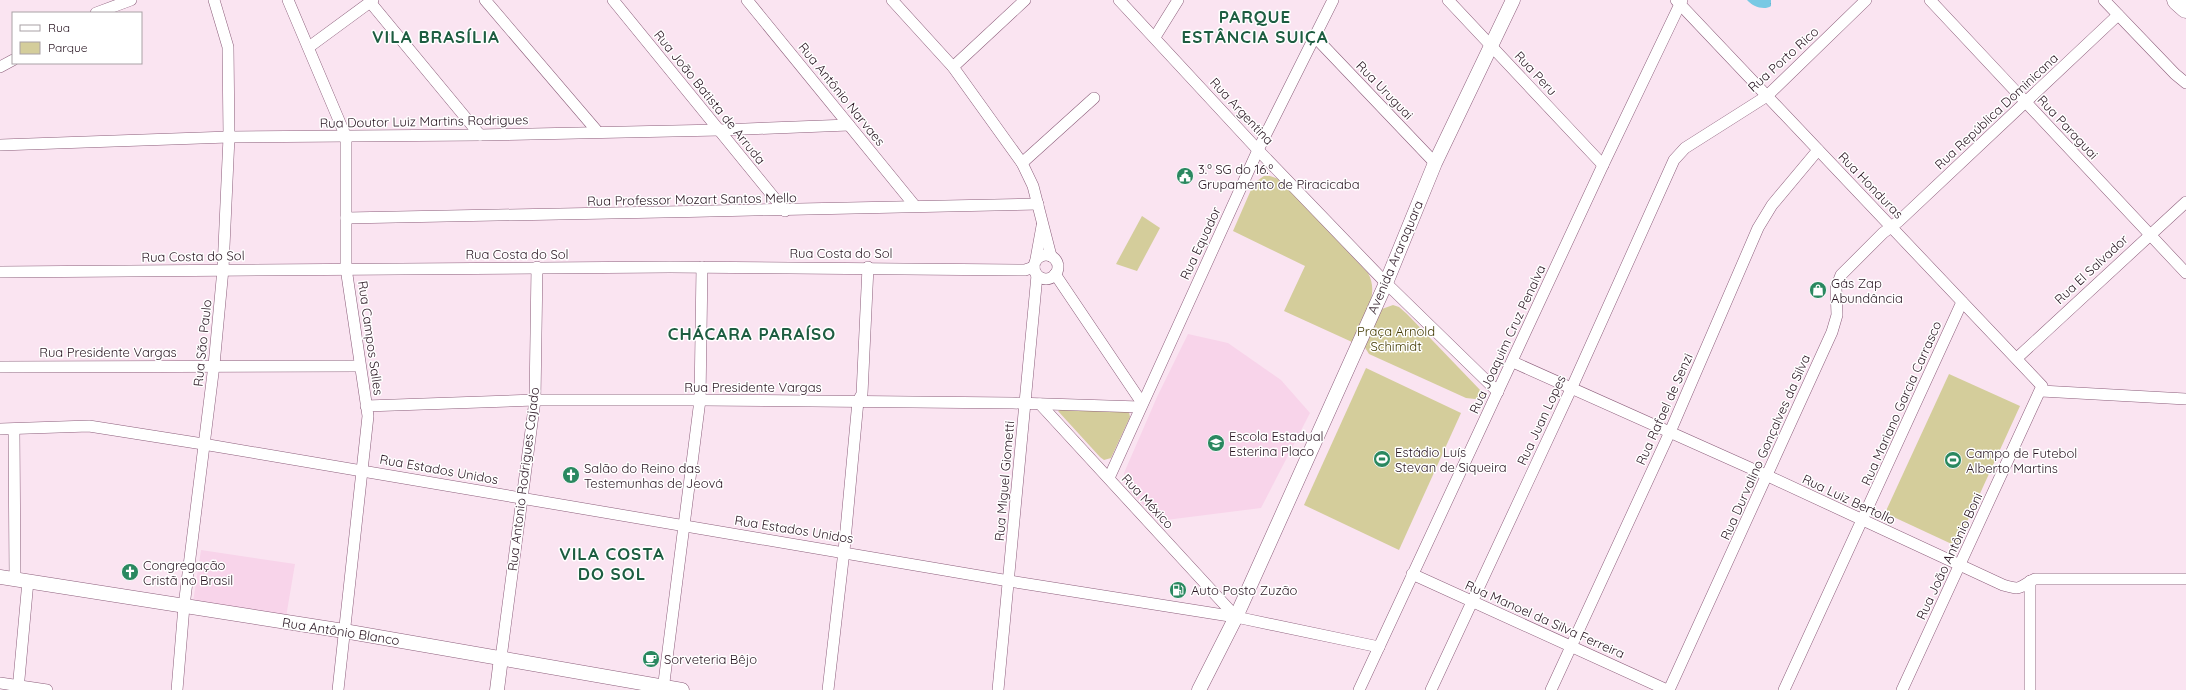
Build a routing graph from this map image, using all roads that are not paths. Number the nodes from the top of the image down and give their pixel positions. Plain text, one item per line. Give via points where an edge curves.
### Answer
1 (131, 0) edge
2 (214, 0) edge
3 (288, 0) edge
4 (485, 0) edge
5 (613, 0) edge
6 (747, 0) edge
7 (892, 0) edge
8 (1025, 0) edge
9 (1119, 0) edge
10 (1178, 0) edge
11 (1333, 0) edge
12 (1448, 0) edge
13 (1514, 0) edge
14 (1866, 0) edge
15 (1930, 0) edge
16 (2104, 0) edge
17 (2177, 0) edge
18 (371, 1) edge
19 (1679, 1) edge
20 (2186, 8) edge
21 (99, 12) edge
22 (2118, 15) junction
23 (1155, 37) junction
24 (1316, 37) junction
25 (1491, 46) junction
26 (309, 47) junction
27 (12, 61) edge
28 (0, 67) edge
29 (953, 67) junction
30 (2186, 83) edge
31 (1767, 96) junction
32 (1094, 98) dead end
33 (2026, 102) junction
34 (849, 125) junction
35 (720, 130) junction
36 (597, 131) junction
37 (480, 135) junction
38 (228, 137) junction
39 (346, 137) junction
40 (0, 145) edge
41 (1258, 150) junction
42 (1818, 150) junction
43 (1674, 160) joint
44 (1022, 163) junction
45 (1435, 163) junction
46 (1603, 165) junction
47 (2186, 202) edge
48 (1038, 204) junction
49 (915, 206) junction
50 (785, 211) junction
51 (346, 218) junction
52 (1042, 223) junction
53 (1891, 227) junction
54 (2149, 234) junction
55 (1051, 256) junction
56 (702, 267) junction
57 (868, 267) junction
58 (1035, 267) junction
59 (346, 268) junction
60 (537, 268) junction
61 (223, 269) junction
62 (0, 272) edge
63 (2186, 273) edge
64 (1055, 274) junction
65 (1386, 283) junction
66 (1962, 302) junction
67 (2017, 358) junction
68 (1513, 362) junction
69 (214, 365) junction
70 (360, 366) junction
71 (0, 367) edge
72 (1572, 387) junction
73 (2041, 391) junction
74 (1498, 392) junction
75 (2186, 399) edge
76 (534, 400) junction
77 (700, 400) junction
78 (858, 401) junction
79 (1024, 403) junction
80 (1040, 404) junction
81 (1141, 405) junction
82 (366, 406) junction
83 (14, 429) junction
84 (0, 430) edge
85 (1670, 432) junction
86 (203, 444) junction
87 (363, 470) junction
88 (1768, 476) junction
89 (1109, 478) junction
90 (522, 498) junction
91 (1863, 520) junction
92 (685, 526) junction
93 (844, 551) junction
94 (1960, 566) junction
95 (1412, 574) junction
96 (0, 577) edge
97 (2186, 579) edge
98 (21, 580) junction
99 (1009, 581) junction
100 (2030, 581) junction
101 (1471, 602) junction
102 (184, 606) junction
103 (1236, 616) junction
104 (344, 631) junction
105 (1571, 646) junction
106 (1379, 647) junction
107 (502, 658) junction
108 (0, 683) edge
109 (18, 688) edge
110 (664, 688) edge
111 (47, 690) edge
112 (177, 690) edge
113 (338, 690) edge
114 (497, 690) edge
115 (682, 690) edge
116 (828, 690) edge
117 (998, 690) edge
118 (1199, 690) edge
119 (1360, 690) edge
120 (1431, 690) edge
121 (1551, 690) edge
122 (1668, 690) edge
123 (1784, 690) edge
124 (1902, 690) edge
125 (2030, 690) edge

1 - 21 street
2 - 38 street, Rua São Paulo via 228,47
3 - 26 street, Rua Campos Salles
4 - 36 street
5 - 35 street, Rua João Batista de Arruda
6 - 34 street, Rua Antônio Narvaes
7 - 29 street, Rua Miguel Giometti
8 - 29 street
9 - 23 street, Rua Argentina
10 - 23 street
11 - 24 street, Rua Equador
12 - 25 street, Rua Peru
13 - 25 street, Avenida Araraquara
14 - 31 street, Rua Porto Rico
15 - 33 street, Rua Paraguai
16 - 22 street
17 - 20 highway
18 - 26 street
18 - 37 street
19 - 31 street, Rua Honduras
19 - 46 street, Rua Joaquim Cruz Penalva
22 - 30 street
22 - 33 street, Rua República Dominicana
23 - 41 street, Rua Argentina
24 - 41 street, Rua Equador
24 - 45 street, Rua Uruguai
25 - 45 street, Avenida Araraquara
25 - 46 street, Rua Peru
26 - 39 street, Rua Campos Salles
27 - 28 street
29 - 44 street, Rua Miguel Giometti
31 - 42 street, Rua Honduras
31 - 43 street, Rua Porto Rico via 1686,148
32 - 44 street
33 - 53 street, Rua República Dominicana
33 - 54 street, Rua Paraguai
34 - 35 street, Rua Doutor Luiz Martins Rodrigues
34 - 49 street, Rua Antônio Narvaes
35 - 36 street, Rua Doutor Luiz Martins Rodrigues
35 - 50 street, Rua João Batista de Arruda
36 - 37 street, Rua Doutor Luiz Martins Rodrigues
37 - 39 street, Rua Doutor Luiz Martins Rodrigues
38 - 39 street, Rua Doutor Luiz Martins Rodrigues
38 - 40 street, Rua Doutor Luiz Martins Rodrigues
38 - 61 street, Rua São Paulo
39 - 51 street, Rua Campos Salles
41 - 65 street, Rua Argentina
41 - 81 street, Rua Equador
42 - 53 street, Rua Honduras
42 - 85 street, Rua Rafael de Senzi via 1772,205 1758,228
43 - 72 street, Rua Juan Lopes
44 - 48 street, Rua Miguel Giometti
45 - 65 street, Avenida Araraquara
46 - 68 street, Rua Joaquim Cruz Penalva
47 - 54 street, Rua El Salvador
48 - 49 street, Rua Professor Mozart Santos Mello
48 - 52 street, Rua Miguel Giometti
49 - 50 street, Rua Professor Mozart Santos Mello
50 - 51 street, Rua Professor Mozart Santos Mello
51 - 59 street, Rua Campos Salles
52 - 55 street, Rua Miguel Giometti
52 - 58 street, Rua Miguel Giometti
53 - 66 street, Rua Honduras
53 - 88 street, Rua Durvalino Gonçalves da Silva via 1844,272 1838,281 1835,324
54 - 63 street, Rua Paraguai
54 - 67 street, Rua El Salvador
55 - 58 street via 1043,255
55 - 64 street via 1058,266
56 - 57 street, Rua Costa do Sol
56 - 60 street, Rua Costa do Sol
56 - 77 street
57 - 58 street, Rua Costa do Sol via 1025,270
57 - 78 street via 862,394
58 - 64 street via 1044,279
58 - 79 street, Rua Miguel Giometti
59 - 60 street, Rua Costa do Sol
59 - 61 street, Rua Costa do Sol
59 - 70 street, Rua Campos Salles
60 - 76 street, Rua Antonio Rodrigues Cajado
61 - 62 street, Rua Costa do Sol
61 - 69 street, Rua São Paulo
64 - 81 street
65 - 74 street, Rua Argentina
65 - 103 street, Avenida Araraquara
66 - 67 street, Rua Honduras
66 - 91 street, Rua Mariano Garcia Carrasco
67 - 73 street, Rua Honduras via 2041,384
68 - 72 street, Rua Luiz Bertollo
68 - 74 street, Rua Joaquim Cruz Penalva
69 - 70 street, Rua Presidente Vargas
69 - 71 street, Rua Presidente Vargas
69 - 86 street, Rua São Paulo
70 - 82 street, Rua Campos Salles
72 - 85 street, Rua Luiz Bertollo
72 - 101 street, Rua Juan Lopes
73 - 75 street
73 - 94 street, Rua João Antônio Boni
74 - 95 street, Rua Joaquim Cruz Penalva
76 - 77 street, Rua Presidente Vargas
76 - 82 street, Rua Presidente Vargas
76 - 90 street, Rua Antonio Rodrigues Cajado
77 - 78 street, Rua Presidente Vargas
77 - 92 street
78 - 79 street, Rua Presidente Vargas
78 - 93 street
79 - 80 street, Rua Presidente Vargas
79 - 99 street, Rua Miguel Giometti
80 - 81 street, Rua Presidente Vargas
80 - 89 street, Rua México
81 - 89 street, Rua Equador
82 - 87 street, Rua Campos Salles via 368,416
83 - 84 street, Rua Estados Unidos
83 - 86 street, Rua Estados Unidos via 89,426
83 - 98 street
85 - 88 street, Rua Luiz Bertollo
85 - 105 street, Rua Rafael de Senzi
86 - 87 street, Rua Estados Unidos
86 - 102 street, Rua São Paulo
87 - 90 street, Rua Estados Unidos
87 - 104 street, Rua Campos Salles
88 - 91 street, Rua Luiz Bertollo
88 - 122 street, Rua Durvalino Gonçalves da Silva
89 - 103 street, Rua México
90 - 92 street, Rua Estados Unidos
90 - 107 street, Rua Antonio Rodrigues Cajado
91 - 94 street, Rua Luiz Bertollo
91 - 123 street, Rua Mariano Garcia Carrasco
92 - 93 street, Rua Estados Unidos
92 - 110 street
93 - 99 street, Rua Estados Unidos
93 - 116 street
94 - 100 street, Rua Luiz Bertollo via 2016,589 2024,587
94 - 124 street, Rua João Antônio Boni
95 - 101 street, Rua Manoel da Silva Ferreira
95 - 106 street, Rua Joaquim Cruz Penalva
96 - 98 street, Rua Antônio Blanco
97 - 100 street, Rua Luiz Bertollo
98 - 102 street, Rua Antônio Blanco
98 - 109 street
99 - 103 street, Rua Estados Unidos
99 - 117 street, Rua Miguel Giometti
100 - 125 street
101 - 105 street, Rua Manoel da Silva Ferreira
101 - 120 street, Rua Juan Lopes
102 - 104 street, Rua Antônio Blanco
102 - 112 street, Rua São Paulo
103 - 106 street, Rua Estados Unidos
103 - 118 street, Avenida Araraquara
104 - 107 street, Rua Antônio Blanco
104 - 113 street, Rua Campos Salles
105 - 121 street, Rua Rafael de Senzi
105 - 122 street, Rua Manoel da Silva Ferreira
106 - 119 street, Rua Joaquim Cruz Penalva
107 - 110 street, Rua Antônio Blanco
107 - 114 street, Rua Antonio Rodrigues Cajado
108 - 109 street
109 - 111 street
110 - 115 street, Rua Antônio Blanco

